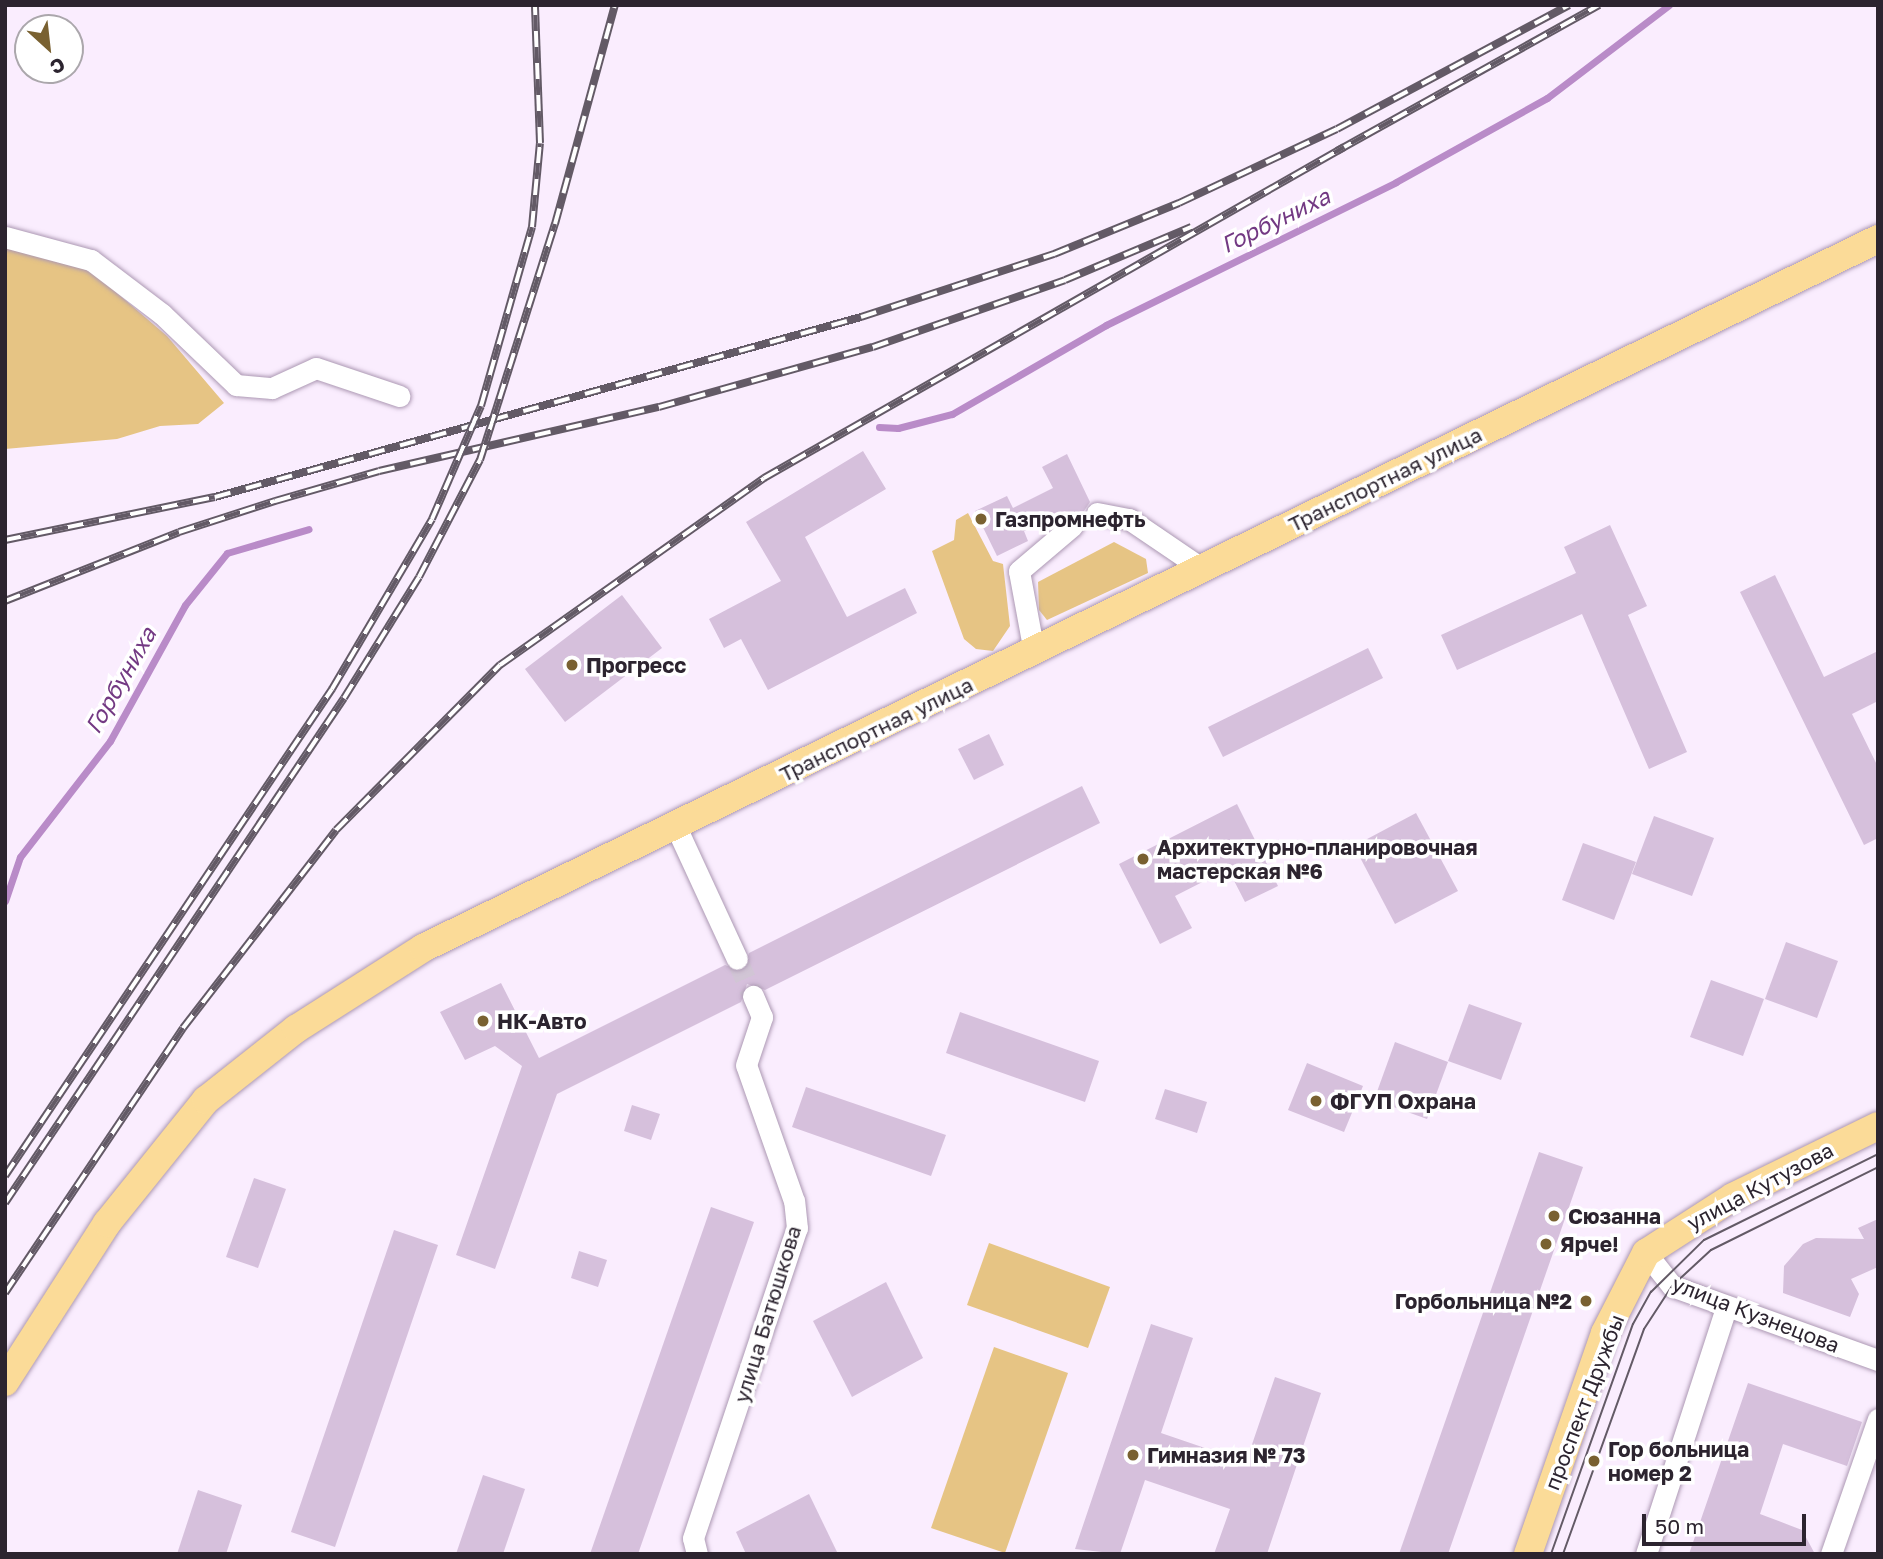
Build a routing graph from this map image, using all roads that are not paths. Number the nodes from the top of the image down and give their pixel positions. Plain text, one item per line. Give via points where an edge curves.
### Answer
1 (5, 237) edge
2 (1878, 239) edge
3 (399, 396) dead end
4 (1097, 513) dead end
5 (1072, 526) dead end
6 (1201, 568) junction
7 (1034, 652) junction
8 (676, 827) junction
9 (737, 959) tunnel mouth
10 (753, 996) tunnel mouth
11 (1878, 1126) edge
12 (1647, 1253) junction
13 (1726, 1308) junction
14 (1878, 1360) edge
15 (5, 1382) edge
16 (1878, 1419) edge
17 (697, 1554) edge
18 (1528, 1554) edge
19 (1646, 1554) edge
20 (1831, 1554) edge

1 - 3 street via 91,260 162,314 236,385 272,388 316,368
2 - 6 main road, Транспортная улица
4 - 6 street via 1129,519
5 - 7 street via 1019,571
6 - 7 main road, Транспортная улица
7 - 8 main road, Транспортная улица
8 - 9 street
8 - 15 main road, Транспортная улица via 423,948 296,1029 206,1100 107,1223
10 - 17 street, улица Батюшкова via 762,1017 746,1065 794,1201 797,1228 693,1538
11 - 12 main road, улица Кутузова via 1732,1197
12 - 13 street, улица Кузнецова via 1672,1286
12 - 18 main road, проспект Дружбы via 1605,1333
13 - 14 street, улица Кузнецова
13 - 19 street
16 - 20 street

